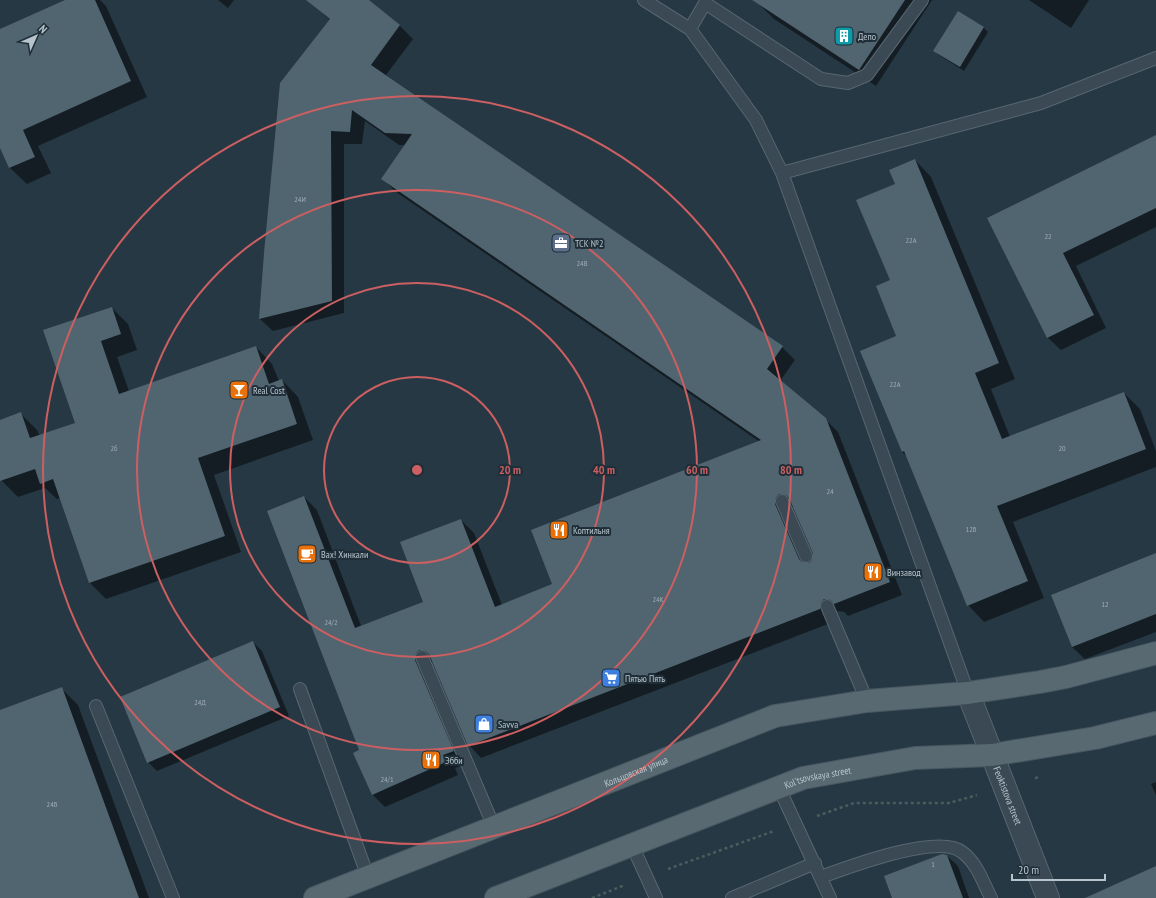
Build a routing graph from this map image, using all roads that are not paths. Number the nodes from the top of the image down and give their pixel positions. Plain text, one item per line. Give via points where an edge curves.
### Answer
1 (644, 0) edge
2 (922, 0) edge
3 (690, 29) junction
4 (1156, 58) edge
5 (782, 173) junction
6 (782, 501) dead end
7 (806, 556) dead end
8 (827, 606) dead end
9 (1156, 653) edge
10 (422, 657) dead end
11 (300, 689) dead end
12 (968, 693) junction
13 (867, 701) junction
14 (96, 706) dead end
15 (1156, 723) edge
16 (992, 755) junction
17 (779, 788) junction
18 (494, 827) junction
19 (632, 845) junction
20 (814, 862) junction
21 (368, 877) junction
22 (821, 877) junction
23 (499, 897) edge
24 (173, 898) edge
25 (315, 898) edge
26 (656, 898) edge
27 (732, 898) edge
28 (830, 898) edge
29 (991, 898) edge
30 (1048, 898) edge

1 - 3 lane
2 - 3 lane via 867,75 848,83 821,79 705,3
3 - 5 lane via 756,120
4 - 5 lane via 1041,103
5 - 12 lane
6 - 7 lane
8 - 13 lane
9 - 12 main road via 1066,677
10 - 18 lane
11 - 21 lane
12 - 13 main road, Кольцовская улица
12 - 16 street, Feoktistova street
13 - 18 main road, Кольцовская улица via 775,716
14 - 24 lane
15 - 16 main road, Kol'tsovskaya street via 1095,738
16 - 17 main road, Kol'tsovskaya street via 915,758 803,778
16 - 30 street, Feoktistova street
17 - 19 main road, Kol'tsovskaya street
17 - 20 lane
18 - 21 main road, Кольцовская улица
19 - 23 main road, Kol'tsovskaya street
19 - 26 lane
20 - 22 lane
20 - 27 lane
21 - 25 main road, Кольцовская улица
22 - 28 lane
22 - 29 lane via 902,851 952,847 962,851 973,863

